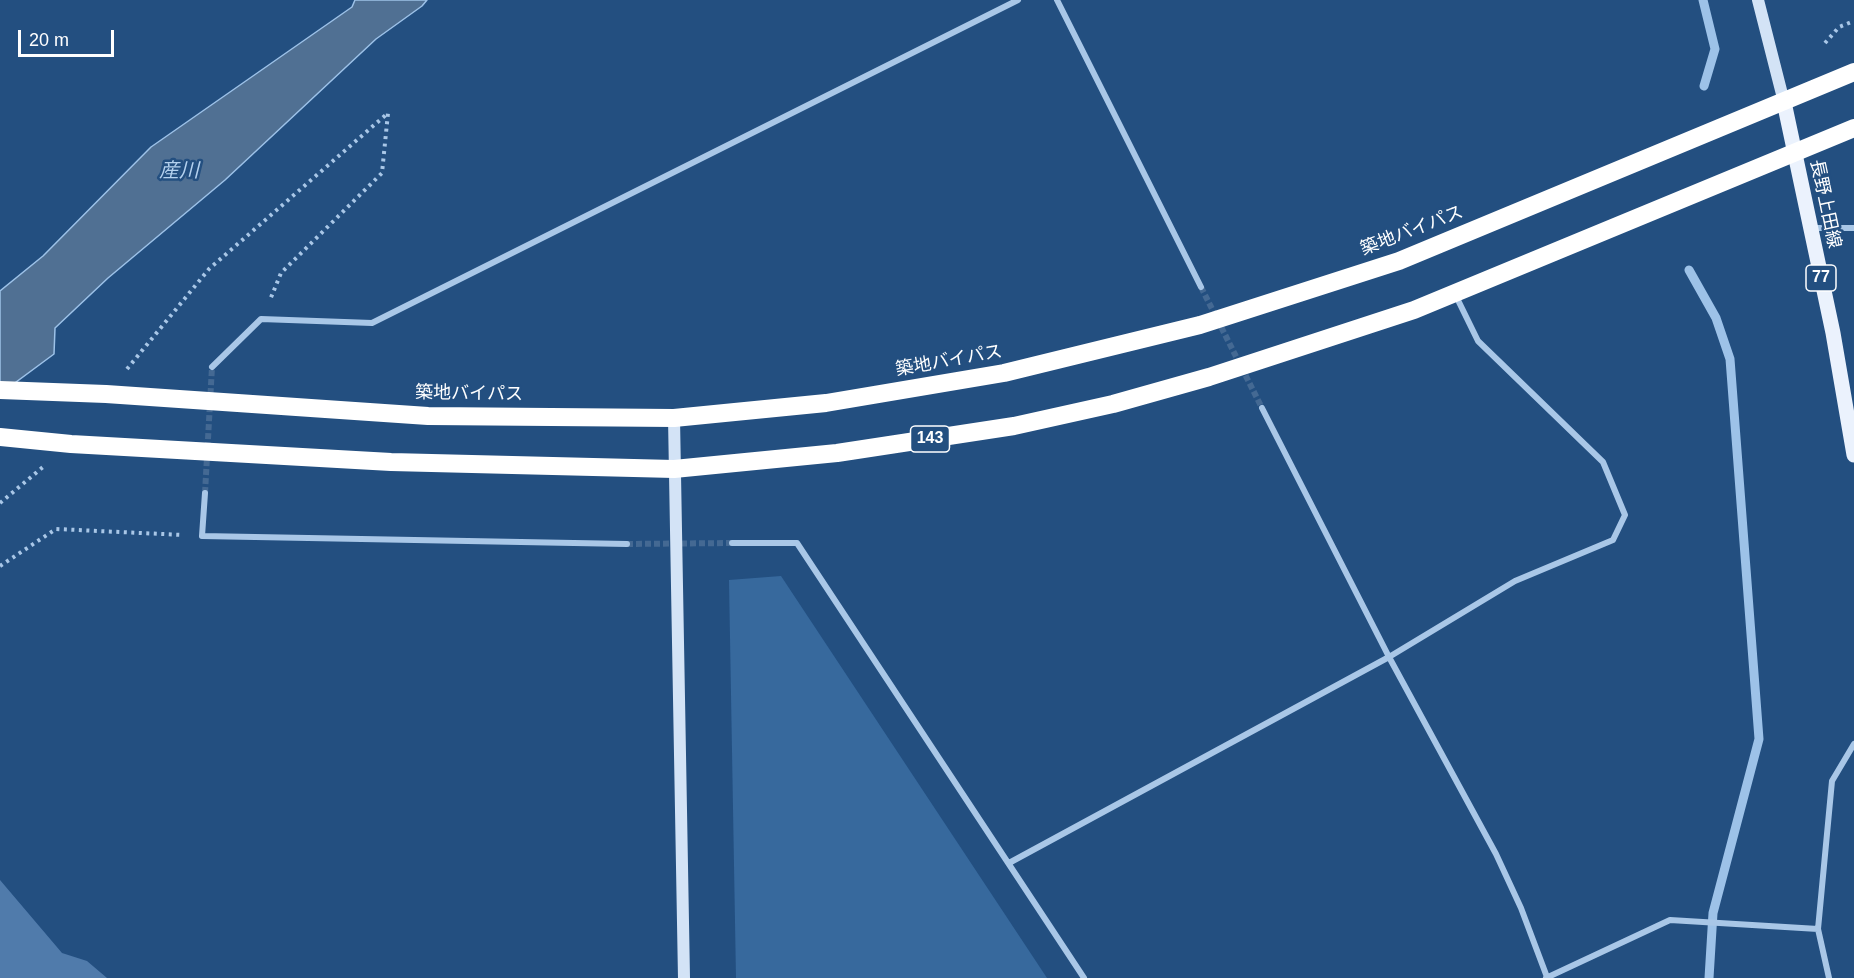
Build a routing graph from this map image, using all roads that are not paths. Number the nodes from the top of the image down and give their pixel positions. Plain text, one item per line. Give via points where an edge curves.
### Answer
1 (1018, 0) edge
2 (1057, 0) edge
3 (1758, 0) edge
4 (1854, 72) edge
5 (1784, 102) junction
6 (1854, 128) edge
7 (1794, 154) junction
8 (1810, 228) junction
9 (1854, 228) edge
10 (1201, 287) tunnel mouth
11 (1455, 293) junction
12 (212, 367) tunnel mouth
13 (0, 390) edge
14 (1262, 408) tunnel mouth
15 (674, 418) junction
16 (0, 437) edge
17 (1854, 451) edge
18 (674, 469) junction
19 (205, 493) tunnel mouth
20 (732, 543) tunnel mouth
21 (627, 544) tunnel mouth
22 (1389, 657) junction
23 (1854, 744) edge
24 (1010, 863) junction
25 (1818, 929) junction
26 (684, 978) edge
27 (1084, 978) edge
28 (1546, 978) edge
29 (1829, 978) edge

1 - 12 street via 372,323 261,319
2 - 10 street
3 - 5 street
4 - 5 highway, 築地バイパス
5 - 7 main road, 長野上田線 / 77
5 - 15 highway, 築地バイパス via 1399,261 1200,325 1004,373 826,403
6 - 7 highway, 143
7 - 8 main road, 長野上田線 / 77
7 - 11 highway, 143
8 - 9 street
8 - 17 main road, 長野上田線 / 77
11 - 18 highway, 143 via 1209,377 1025,424 837,453
11 - 22 street via 1478,341 1603,462 1625,515 1613,540 1515,581
13 - 15 highway, 築地バイパス via 428,416
14 - 22 street
15 - 18 street
16 - 18 highway, 143 via 391,462
18 - 26 street
19 - 21 street via 202,536
20 - 24 street via 797,543
22 - 24 street
22 - 28 street via 1496,854
23 - 25 street via 1832,780
24 - 27 street
25 - 28 street via 1670,920
25 - 29 street

